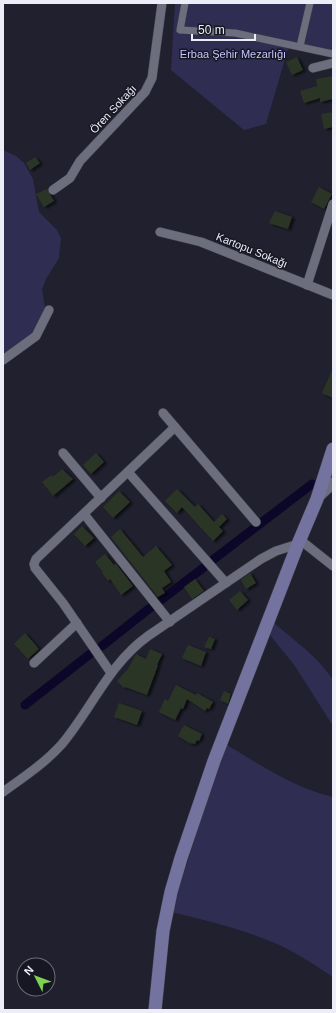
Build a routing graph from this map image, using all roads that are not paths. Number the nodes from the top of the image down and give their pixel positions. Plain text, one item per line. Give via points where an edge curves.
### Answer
1 (162, 3) edge
2 (185, 3) edge
3 (310, 3) edge
4 (300, 46) junction
5 (333, 54) edge
6 (333, 63) edge
7 (313, 68) dead end
8 (53, 190) dead end
9 (333, 204) edge
10 (160, 232) dead end
11 (307, 285) junction
12 (333, 295) edge
13 (49, 310) dead end
14 (3, 360) edge
15 (163, 413) dead end
16 (175, 428) junction
17 (333, 449) edge
18 (63, 453) dead end
19 (128, 472) junction
20 (333, 483) edge
21 (101, 498) junction
22 (317, 498) junction
23 (84, 514) junction
24 (256, 522) dead end
25 (298, 542) junction
26 (333, 566) edge
27 (226, 583) junction
28 (170, 622) junction
29 (77, 623) junction
30 (34, 663) dead end
31 (111, 673) junction
32 (3, 792) edge
33 (155, 1010) edge

1 - 8 street, Ören Sokağı via 152,78 145,92 80,161 70,178
2 - 4 street via 180,30 229,32
3 - 4 street
4 - 5 street
6 - 7 street
9 - 11 street
10 - 11 street, Kartopu Sokağı via 201,242
11 - 12 street, Kartopu Sokağı
13 - 14 street via 36,336
15 - 16 street
16 - 19 street
16 - 24 street
17 - 22 main road
18 - 21 street
19 - 21 street
19 - 27 street
20 - 22 street
21 - 23 street
22 - 25 main road
23 - 28 street
23 - 29 street via 36,559 34,564
25 - 26 street
25 - 27 street via 260,559
25 - 33 main road via 214,761 181,858 163,931
27 - 28 street
28 - 31 street via 132,649
29 - 30 street
29 - 31 street
31 - 32 street via 62,744 42,764

